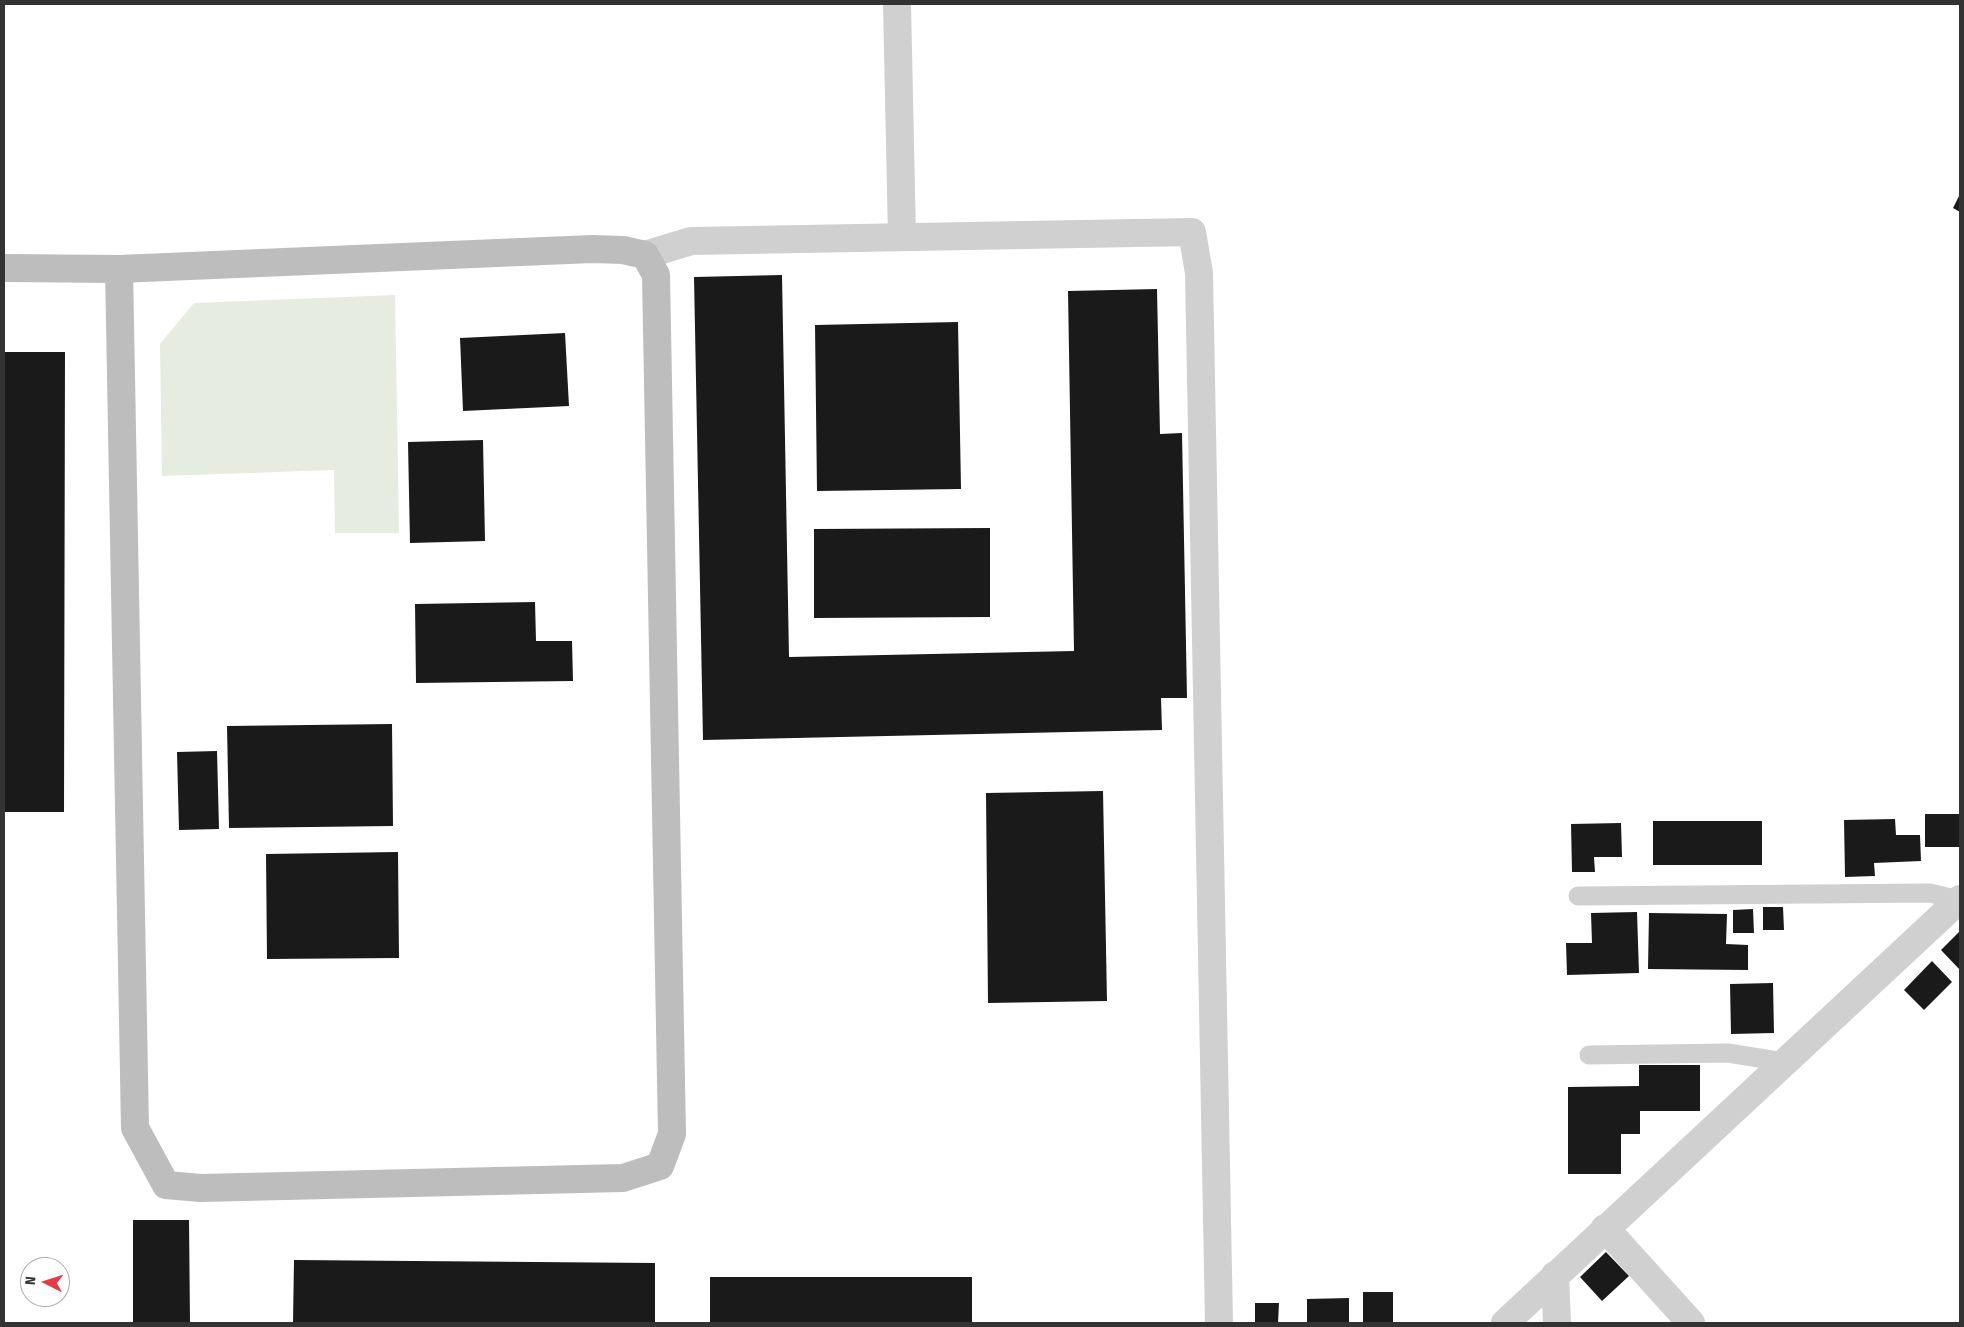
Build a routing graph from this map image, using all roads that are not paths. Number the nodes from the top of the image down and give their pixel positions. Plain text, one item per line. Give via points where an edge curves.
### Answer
1 (897, 4) edge
2 (902, 237) junction
3 (645, 255) junction
4 (4, 268) edge
5 (119, 269) junction
6 (1578, 896) dead end
7 (1960, 899) edge
8 (1588, 1054) dead end
9 (1784, 1062) junction
10 (1605, 1228) junction
11 (1555, 1275) junction
12 (1219, 1323) edge
13 (1504, 1323) edge
14 (1558, 1323) edge
15 (1691, 1323) edge

1 - 2 street
2 - 3 street via 691,241
2 - 12 street via 1192,232 1199,274
3 - 5 street via 592,249
3 - 5 street via 656,275 672,1134 660,1166 623,1178 202,1188 166,1185 135,1128
4 - 5 street
6 - 7 lane via 1930,893
7 - 9 street
8 - 9 lane via 1728,1053
9 - 10 street
10 - 11 street
10 - 15 street
11 - 13 street
11 - 14 street

